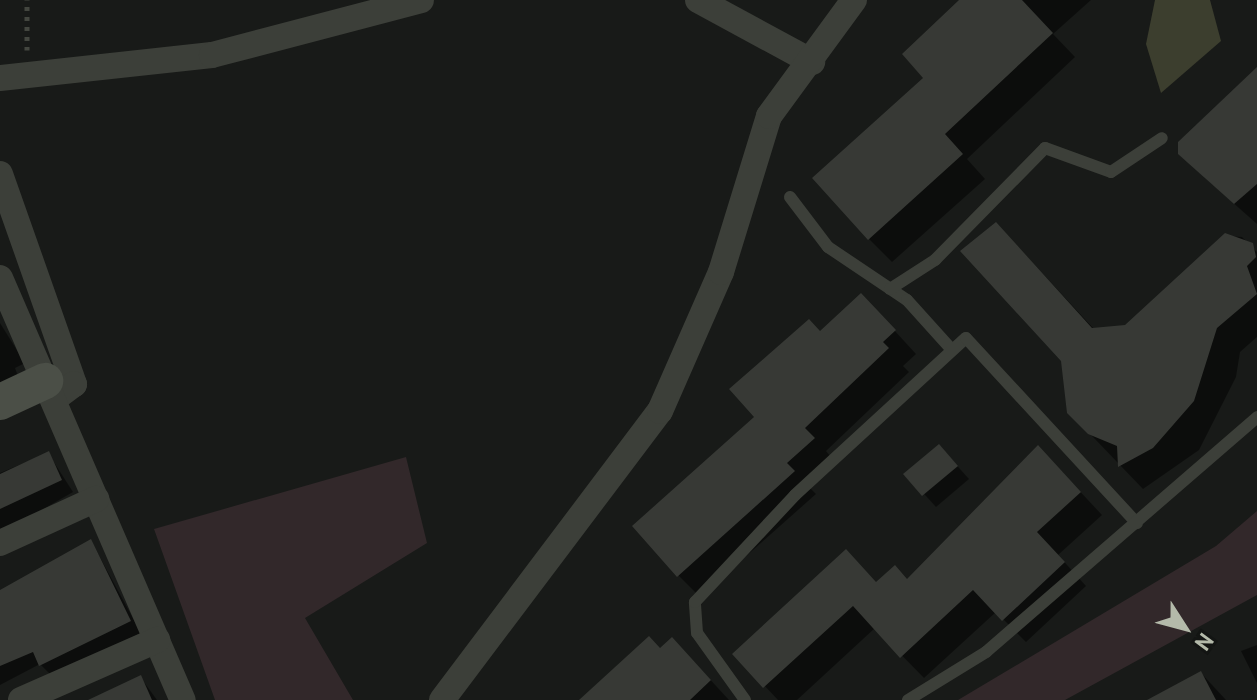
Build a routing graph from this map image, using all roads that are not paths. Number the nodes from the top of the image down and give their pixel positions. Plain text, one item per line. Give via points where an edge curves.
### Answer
1 (421, 0) edge
2 (698, 0) edge
3 (854, 0) edge
4 (812, 62) junction
5 (0, 78) edge
6 (1162, 138) dead end
7 (0, 174) edge
8 (790, 197) dead end
9 (1, 284) edge
10 (890, 289) junction
11 (952, 350) junction
12 (49, 391) junction
13 (0, 402) edge
14 (1257, 417) edge
15 (96, 499) junction
16 (1137, 523) junction
17 (0, 543) edge
18 (157, 640) junction
19 (21, 700) edge
20 (183, 700) edge
21 (442, 700) edge
22 (745, 700) edge
23 (908, 700) edge

1 - 5 street via 212,55
2 - 4 street
3 - 4 street
4 - 21 street via 769,116 721,272 660,411
6 - 10 lane via 1111,172 1045,148 935,260
7 - 12 street via 74,384
8 - 10 lane via 828,247
9 - 12 street
10 - 11 lane
11 - 16 lane via 966,338
11 - 22 lane via 795,495 695,602 697,633
12 - 13 street
12 - 15 street
14 - 16 lane
15 - 17 street
15 - 18 street
16 - 23 lane via 986,652
18 - 19 street
18 - 20 street

